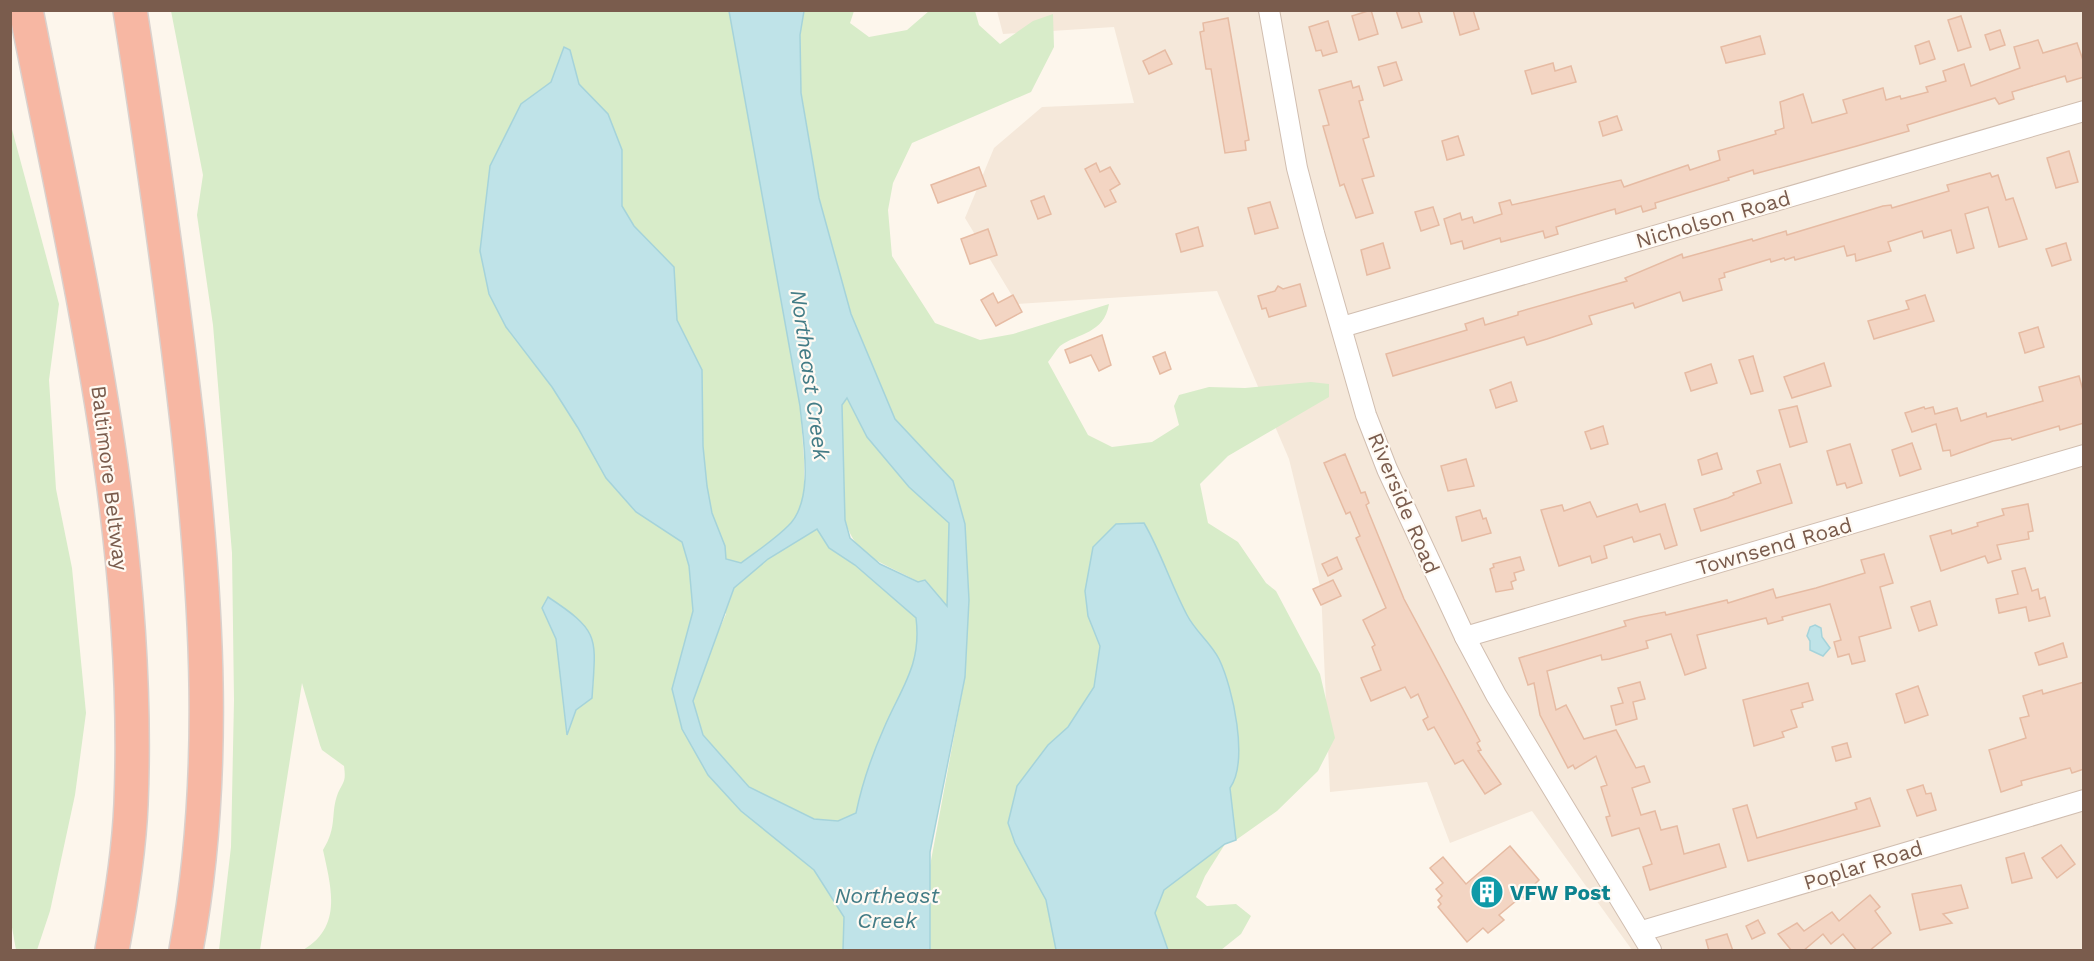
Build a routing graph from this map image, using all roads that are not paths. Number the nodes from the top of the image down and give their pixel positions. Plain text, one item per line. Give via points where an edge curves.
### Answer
1 (26, 10) edge
2 (130, 10) edge
3 (1269, 10) edge
4 (2084, 111) edge
5 (1342, 327) junction
6 (2084, 455) edge
7 (1464, 637) junction
8 (2084, 800) edge
9 (1642, 931) junction
10 (112, 951) edge
11 (186, 951) edge
12 (1651, 951) edge

1 - 10 highway, Baltimore Beltway via 94,360 117,507 132,718 131,805 124,883
2 - 11 highway via 180,353 205,606 204,815
3 - 5 street, Riverside Road via 1297,168
4 - 5 street, Nicholson Road
5 - 7 street, Riverside Road via 1366,415 1387,469
6 - 7 street, Townsend Road
7 - 9 street, Riverside Road via 1550,788
8 - 9 street, Poplar Road
9 - 12 street, Riverside Road

